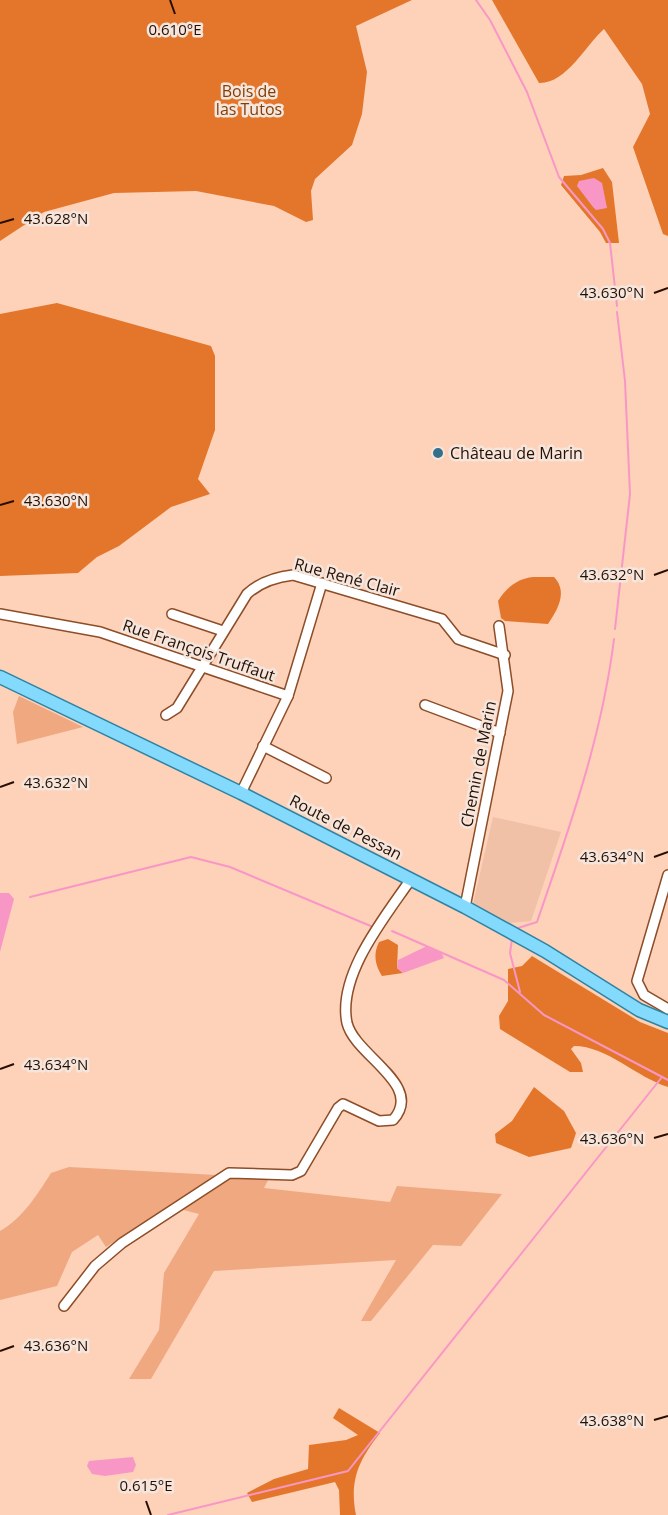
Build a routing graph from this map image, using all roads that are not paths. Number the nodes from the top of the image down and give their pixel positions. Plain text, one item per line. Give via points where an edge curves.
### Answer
1 (322, 583) junction
2 (0, 614) edge
3 (172, 614) dead end
4 (499, 626) dead end
5 (223, 631) junction
6 (505, 655) junction
7 (202, 666) junction
8 (0, 677) edge
9 (288, 696) junction
10 (424, 705) dead end
11 (166, 715) dead end
12 (500, 734) junction
13 (263, 746) junction
14 (326, 778) dead end
15 (241, 792) junction
16 (668, 875) edge
17 (411, 879) junction
18 (465, 907) junction
19 (668, 1009) edge
20 (668, 1022) edge
21 (64, 1306) dead end

1 - 5 street, Rue René Clair via 293,575 269,580 247,594
1 - 6 street, Rue René Clair via 442,620 458,639
1 - 9 street
2 - 7 street, Rue François Truffaut via 100,632
3 - 5 street
4 - 6 street, Chemin de Marin
5 - 7 street, Rue René Clair
6 - 12 street, Chemin de Marin via 508,691
7 - 9 street, Rue François Truffaut
7 - 11 street, Rue René Clair via 177,708
8 - 15 main road, Route de Pessan
9 - 13 street
10 - 12 street
12 - 18 street, Chemin de Marin
13 - 14 street
13 - 15 street
15 - 17 main road, Route de Pessan
16 - 19 street via 637,981 644,995
17 - 18 main road, Route de Pessan
17 - 21 street via 352,975 346,1010 352,1035 399,1087 402,1107 398,1114 393,1120 379,1121 344,1104 301,1171 292,1175 229,1173 122,1243 95,1266
18 - 20 main road, Route de Pessan via 639,1010

